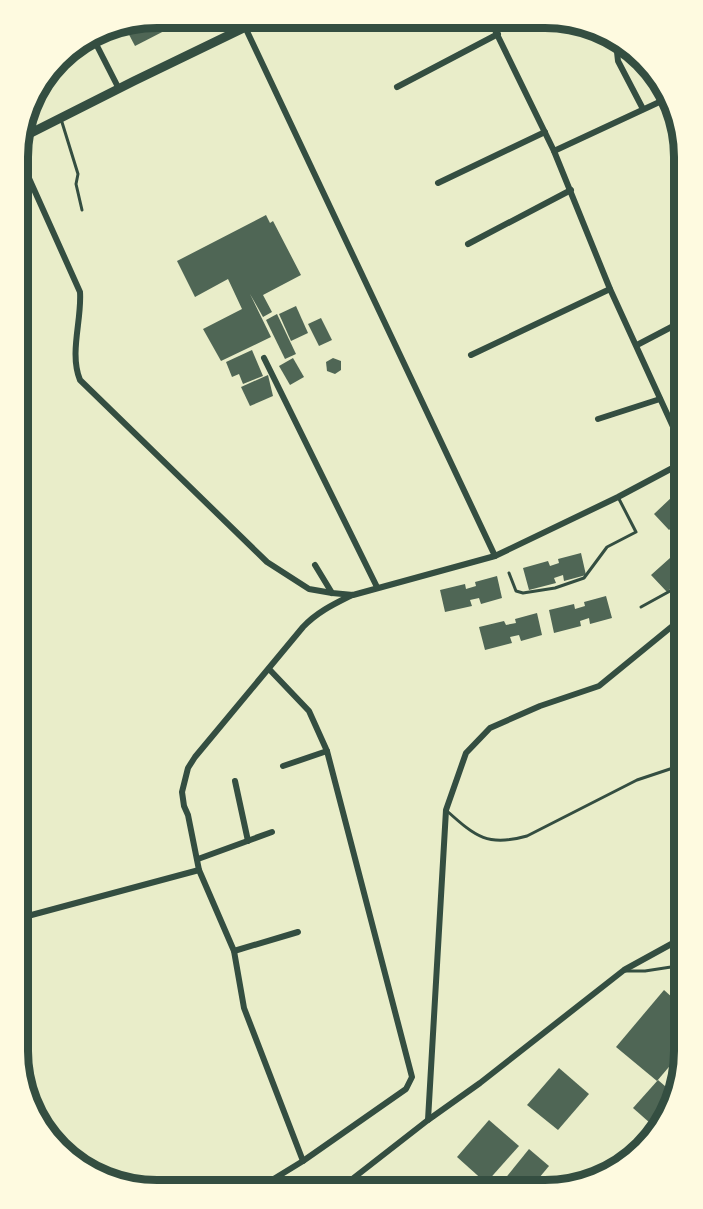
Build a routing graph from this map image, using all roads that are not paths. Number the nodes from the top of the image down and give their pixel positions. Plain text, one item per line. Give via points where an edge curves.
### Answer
1 (243, 28) edge
2 (245, 28) edge
3 (495, 28) edge
4 (498, 34) junction
5 (96, 44) edge
6 (616, 52) dead end
7 (396, 87) dead end
8 (119, 88) junction
9 (661, 101) edge
10 (644, 109) junction
11 (61, 119) junction
12 (545, 132) junction
13 (31, 134) edge
14 (554, 151) junction
15 (28, 176) edge
16 (438, 183) dead end
17 (572, 190) junction
18 (82, 210) dead end
19 (468, 244) dead end
20 (610, 289) junction
21 (674, 326) edge
22 (637, 345) junction
23 (471, 355) dead end
24 (264, 358) dead end
25 (660, 399) junction
26 (598, 419) dead end
27 (674, 429) edge
28 (674, 467) edge
29 (618, 497) junction
30 (495, 556) junction
31 (315, 565) dead end
32 (509, 573) dead end
33 (377, 587) junction
34 (674, 589) edge
35 (332, 593) junction
36 (352, 595) junction
37 (641, 606) dead end
38 (674, 625) edge
39 (269, 669) junction
40 (327, 751) junction
41 (284, 766) dead end
42 (674, 768) edge
43 (235, 781) dead end
44 (446, 810) junction
45 (272, 832) dead end
46 (248, 841) junction
47 (198, 859) junction
48 (199, 870) junction
49 (28, 916) edge
50 (298, 932) dead end
51 (674, 943) edge
52 (234, 951) junction
53 (674, 967) edge
54 (624, 970) junction
55 (428, 1120) junction
56 (303, 1161) junction
57 (272, 1180) edge
58 (351, 1180) edge

1 - 8 main road
2 - 30 street
3 - 4 street
4 - 7 street
4 - 12 street
5 - 8 street
6 - 10 street
8 - 11 main road
9 - 10 street
10 - 14 street
11 - 13 main road
11 - 18 lane via 78,174 76,184
12 - 14 street
12 - 16 street
14 - 17 street
15 - 35 street via 80,292 75,362 80,380 267,562 309,589
17 - 19 street
17 - 20 street
20 - 22 street
20 - 23 street
21 - 22 street
22 - 25 street
24 - 33 street
25 - 26 street
25 - 27 street
28 - 29 street
29 - 30 street
29 - 32 lane via 636,532 607,547 585,578 523,593 516,591
30 - 33 street
31 - 35 street
33 - 36 street
34 - 37 lane
35 - 36 street
36 - 39 street via 313,617
38 - 44 street via 599,686 490,728 466,753
39 - 40 street via 309,711
39 - 47 street via 188,768 182,792
40 - 41 street
40 - 56 street via 412,1077 406,1089
42 - 44 lane via 637,780 527,836 509,841 483,838
43 - 46 street
44 - 55 street
45 - 46 street
46 - 47 street
47 - 48 street
48 - 49 street
48 - 52 street
50 - 52 street
51 - 54 street
52 - 56 street via 244,1008
53 - 54 lane
54 - 55 street
55 - 58 street
56 - 57 street

